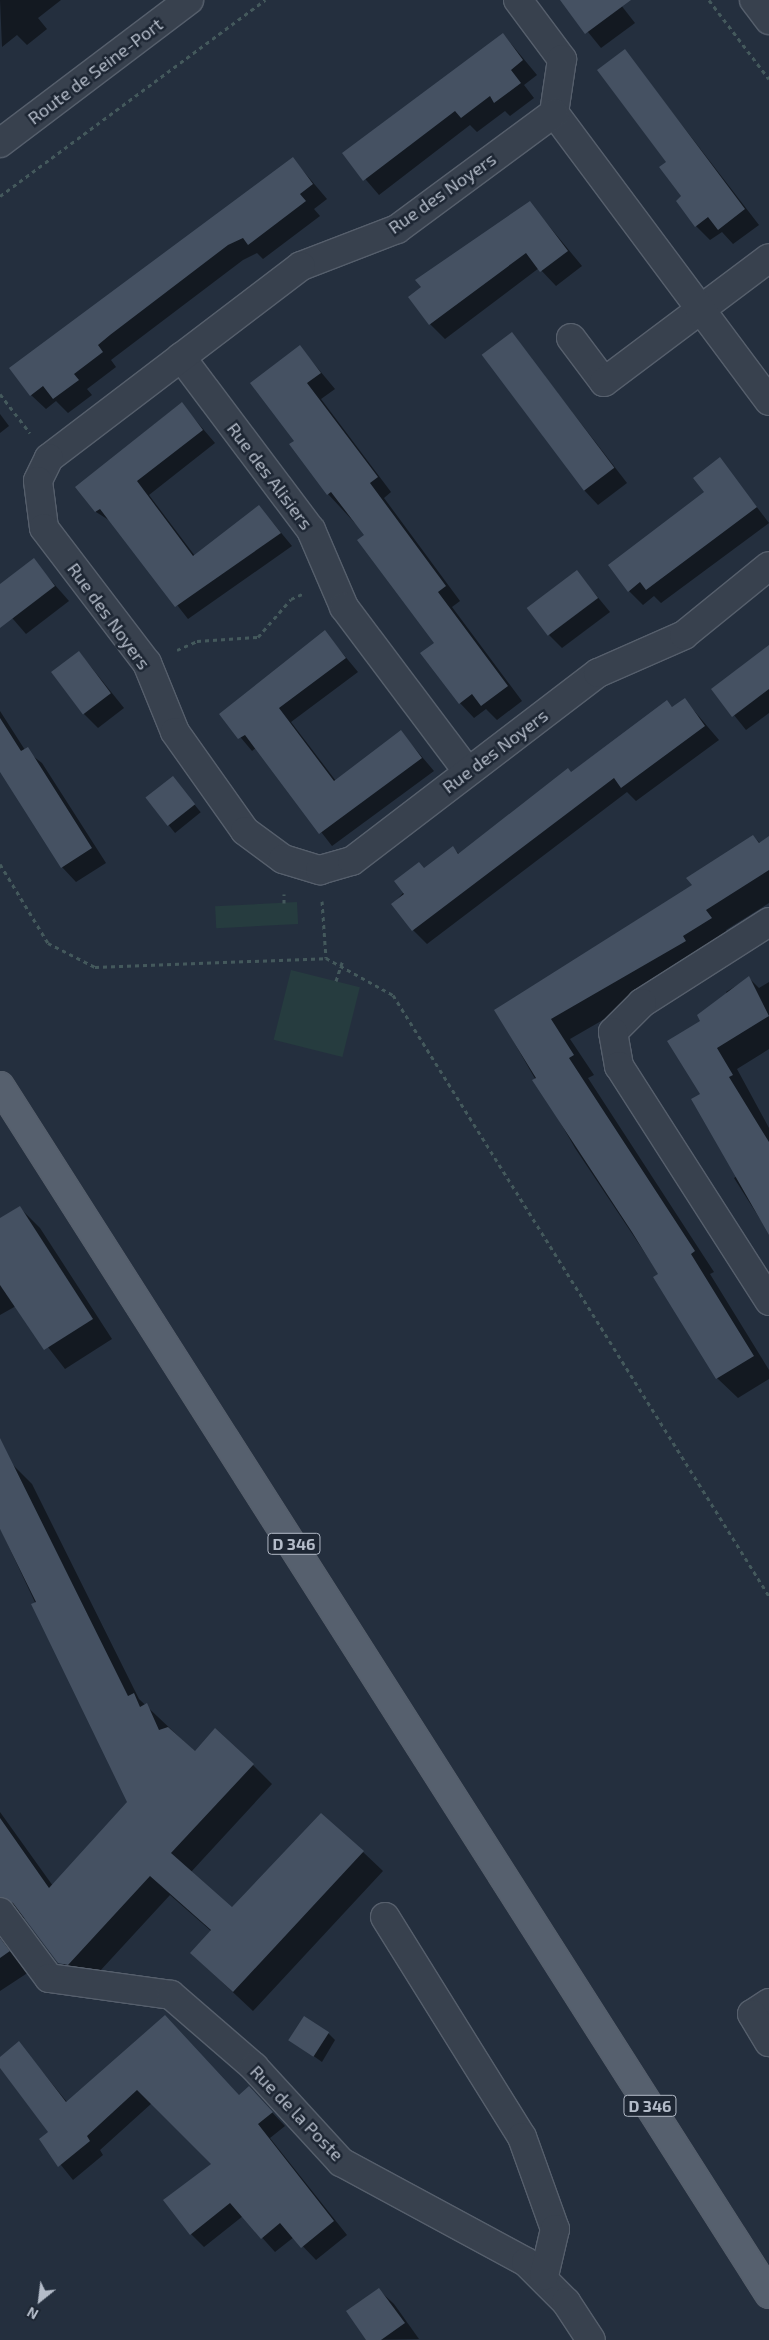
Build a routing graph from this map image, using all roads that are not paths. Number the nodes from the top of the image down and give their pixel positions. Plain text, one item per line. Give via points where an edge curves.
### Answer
1 (190, 0) edge
2 (518, 0) edge
3 (754, 0) edge
4 (769, 20) edge
5 (554, 113) junction
6 (0, 143) edge
7 (769, 258) edge
8 (700, 308) junction
9 (571, 338) dead end
10 (181, 357) junction
11 (769, 401) edge
12 (769, 566) edge
13 (468, 772) junction
14 (769, 922) edge
15 (0, 1086) edge
16 (769, 1301) edge
17 (0, 1912) edge
18 (385, 1917) dead end
19 (769, 2003) edge
20 (769, 2042) edge
21 (544, 2276) junction
22 (769, 2294) edge
23 (591, 2340) edge

1 - 6 street, Route de Seine-Port
2 - 5 street via 562,58
3 - 4 street
5 - 8 street
5 - 10 street, Rue des Noyers via 397,229 301,266
7 - 8 street
8 - 9 street via 604,382
8 - 11 street
10 - 13 street, Rue des Alisiers via 312,530 344,607
10 - 13 street, Rue des Noyers via 49,458 38,480 44,528 147,663 174,732 246,831 283,859 320,870 352,861
12 - 13 street, Rue des Noyers via 684,635 598,673
14 - 16 street via 642,1003 612,1032 619,1066
15 - 22 main road, D 346
17 - 21 street, Rue de la Poste via 49,1978 170,1995 254,2067 341,2162 506,2250
18 - 21 street via 522,2137 555,2228
19 - 20 street via 752,2014
21 - 23 street, Rue de la Poste

